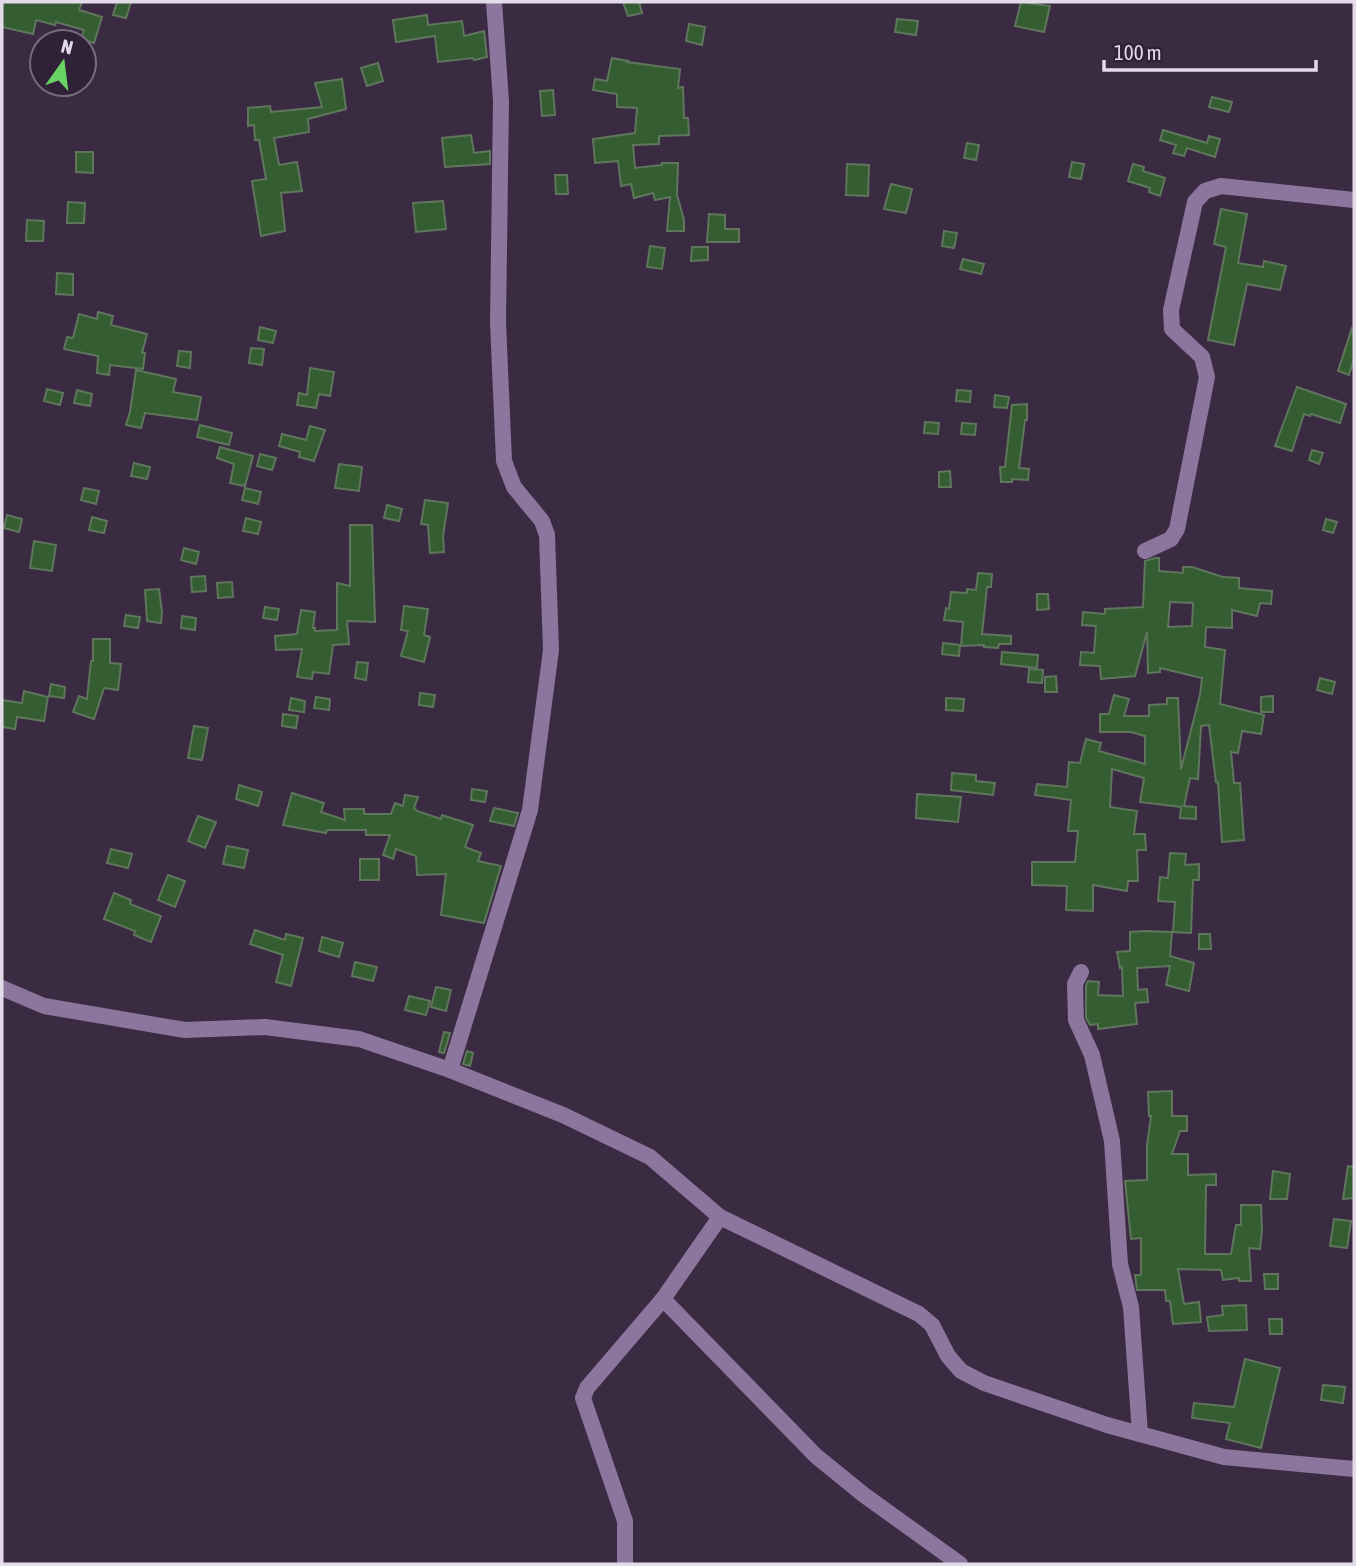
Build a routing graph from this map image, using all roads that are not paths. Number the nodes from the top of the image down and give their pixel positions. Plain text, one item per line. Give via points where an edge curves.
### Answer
1 (495, 2) edge
2 (1354, 200) edge
3 (1145, 551) dead end
4 (1081, 972) dead end
5 (2, 988) edge
6 (450, 1070) junction
7 (720, 1217) junction
8 (663, 1299) junction
9 (1140, 1434) junction
10 (1354, 1469) edge
11 (625, 1564) edge
12 (960, 1564) edge

1 - 6 street via 501,101 498,322 504,461 514,487 542,521 547,535 551,650 530,810
2 - 3 street via 1221,186 1205,191 1195,202 1171,310 1172,329 1202,357 1207,377 1177,529 1171,539
4 - 9 street via 1074,984 1076,1020 1092,1055 1112,1142 1120,1264 1130,1307
5 - 6 street via 44,1006 185,1030 265,1027 359,1039
6 - 7 street via 563,1115 650,1157
7 - 8 street
7 - 9 street via 919,1314 932,1325 947,1356 972,1377
8 - 11 street via 583,1398 625,1521
8 - 12 street via 816,1455
9 - 10 street via 1224,1457

